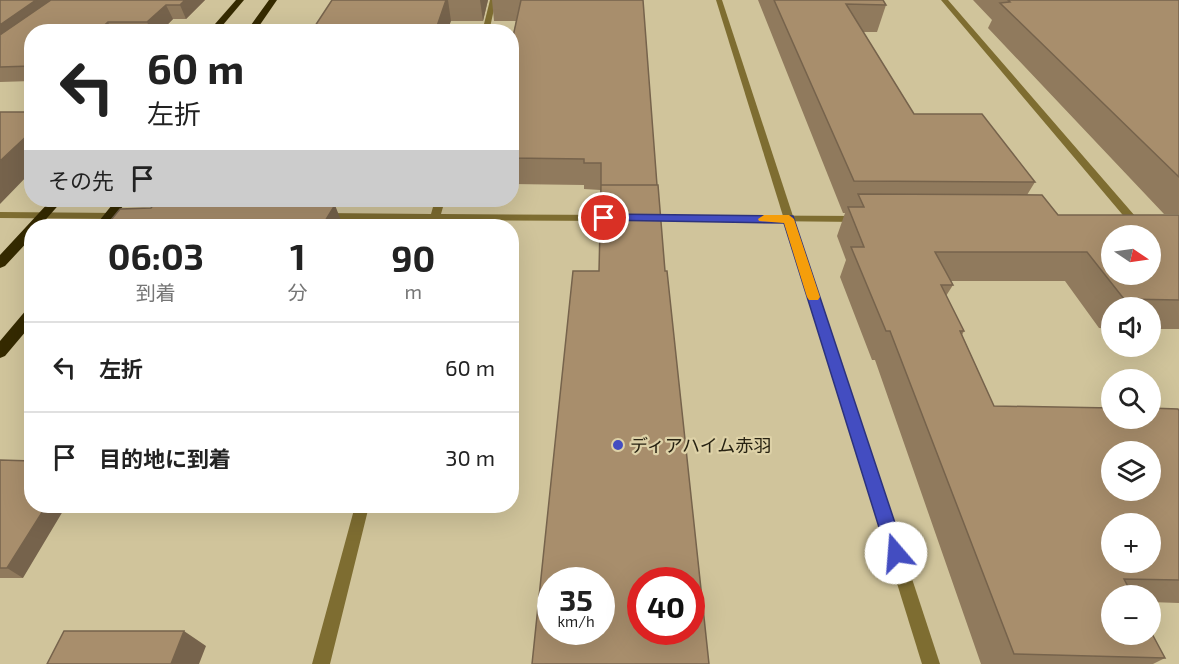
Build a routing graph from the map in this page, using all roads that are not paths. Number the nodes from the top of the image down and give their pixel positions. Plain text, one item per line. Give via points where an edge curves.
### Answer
1 (240, 0) edge
2 (273, 0) edge
3 (493, 0) edge
4 (719, 0) edge
5 (944, 0) edge
6 (219, 24) edge
7 (256, 24) edge
8 (487, 24) edge
9 (51, 207) edge
10 (116, 207) edge
11 (0, 215) edge
12 (43, 216) junction
13 (132, 216) edge
14 (310, 216) edge
15 (627, 218) edge
16 (639, 218) edge
17 (1119, 218) edge
18 (1131, 218) junction
19 (1143, 218) edge
20 (40, 219) edge
21 (80, 219) edge
22 (107, 219) edge
23 (116, 219) edge
24 (372, 219) edge
25 (789, 219) junction
26 (868, 219) edge
27 (519, 220) edge
28 (24, 236) edge
29 (0, 263) edge
30 (24, 324) edge
31 (0, 352) edge
32 (360, 513) edge
33 (321, 664) edge
34 (931, 664) edge

1 - 6 main road
2 - 7 main road
3 - 8 street
4 - 25 street
5 - 18 street
9 - 12 main road
10 - 22 main road
11 - 12 street
12 - 20 main road
12 - 21 street
13 - 23 street
14 - 24 street
15 - 27 street
16 - 25 street
17 - 18 street
18 - 19 street
25 - 26 street
25 - 34 street
28 - 29 main road
30 - 31 main road
32 - 33 street

